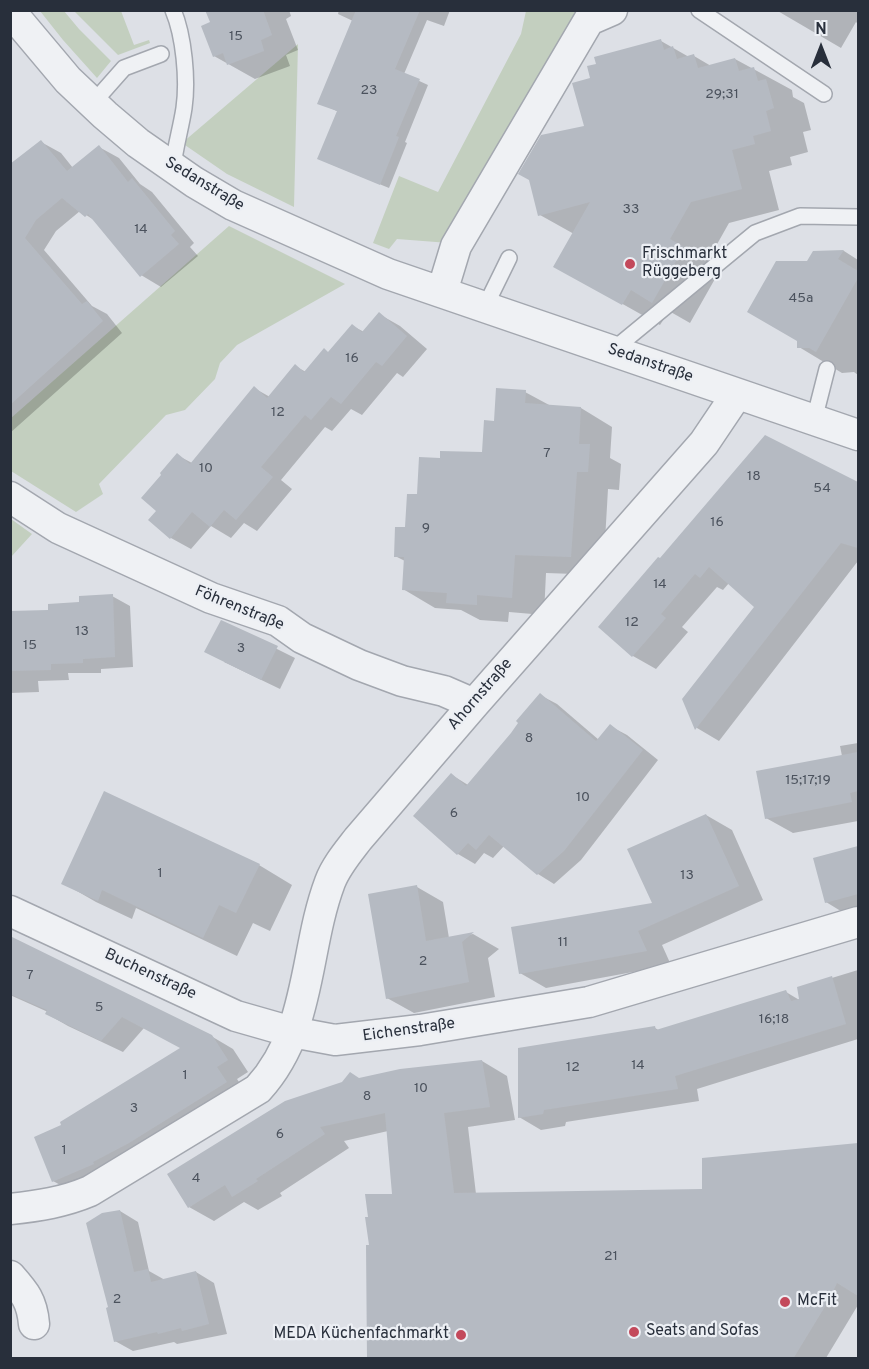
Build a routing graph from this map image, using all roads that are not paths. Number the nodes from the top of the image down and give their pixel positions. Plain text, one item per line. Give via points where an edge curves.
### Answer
1 (173, 10) edge
2 (612, 10) edge
3 (699, 10) edge
4 (10, 11) edge
5 (161, 54) dead end
6 (824, 94) dead end
7 (93, 103) junction
8 (173, 167) junction
9 (858, 217) edge
10 (509, 258) dead end
11 (442, 292) junction
12 (485, 307) junction
13 (613, 350) junction
14 (827, 369) dead end
15 (737, 394) junction
16 (814, 420) junction
17 (858, 435) edge
18 (10, 497) edge
19 (474, 704) junction
20 (10, 911) edge
21 (858, 922) edge
22 (292, 1032) junction
23 (10, 1209) edge
24 (10, 1276) edge
25 (34, 1324) dead end

1 - 8 lane via 182,44 185,85
2 - 11 street via 589,20 456,246
3 - 6 lane
4 - 7 street, Sedanstraße via 68,80
5 - 7 lane via 124,68
7 - 8 street, Sedanstraße
8 - 11 street, Sedanstraße via 233,205 277,226 388,274
9 - 13 lane via 800,216 755,233
10 - 12 lane
11 - 12 street, Sedanstraße
12 - 13 street, Sedanstraße
13 - 15 street, Sedanstraße
14 - 16 lane
15 - 16 street, Sedanstraße
15 - 19 street, Ahornstraße via 704,443
16 - 17 street, Sedanstraße
18 - 19 street, Föhrenstraße via 58,528 211,598 278,621 302,638 359,665
19 - 22 street, Ahornstraße via 358,839 331,880
20 - 22 street, Buchenstraße via 236,1016
21 - 22 street, Eichenstraße via 589,1002 367,1037 335,1040
22 - 23 street via 273,1073 258,1089 90,1191 47,1205
24 - 25 street via 32,1306

